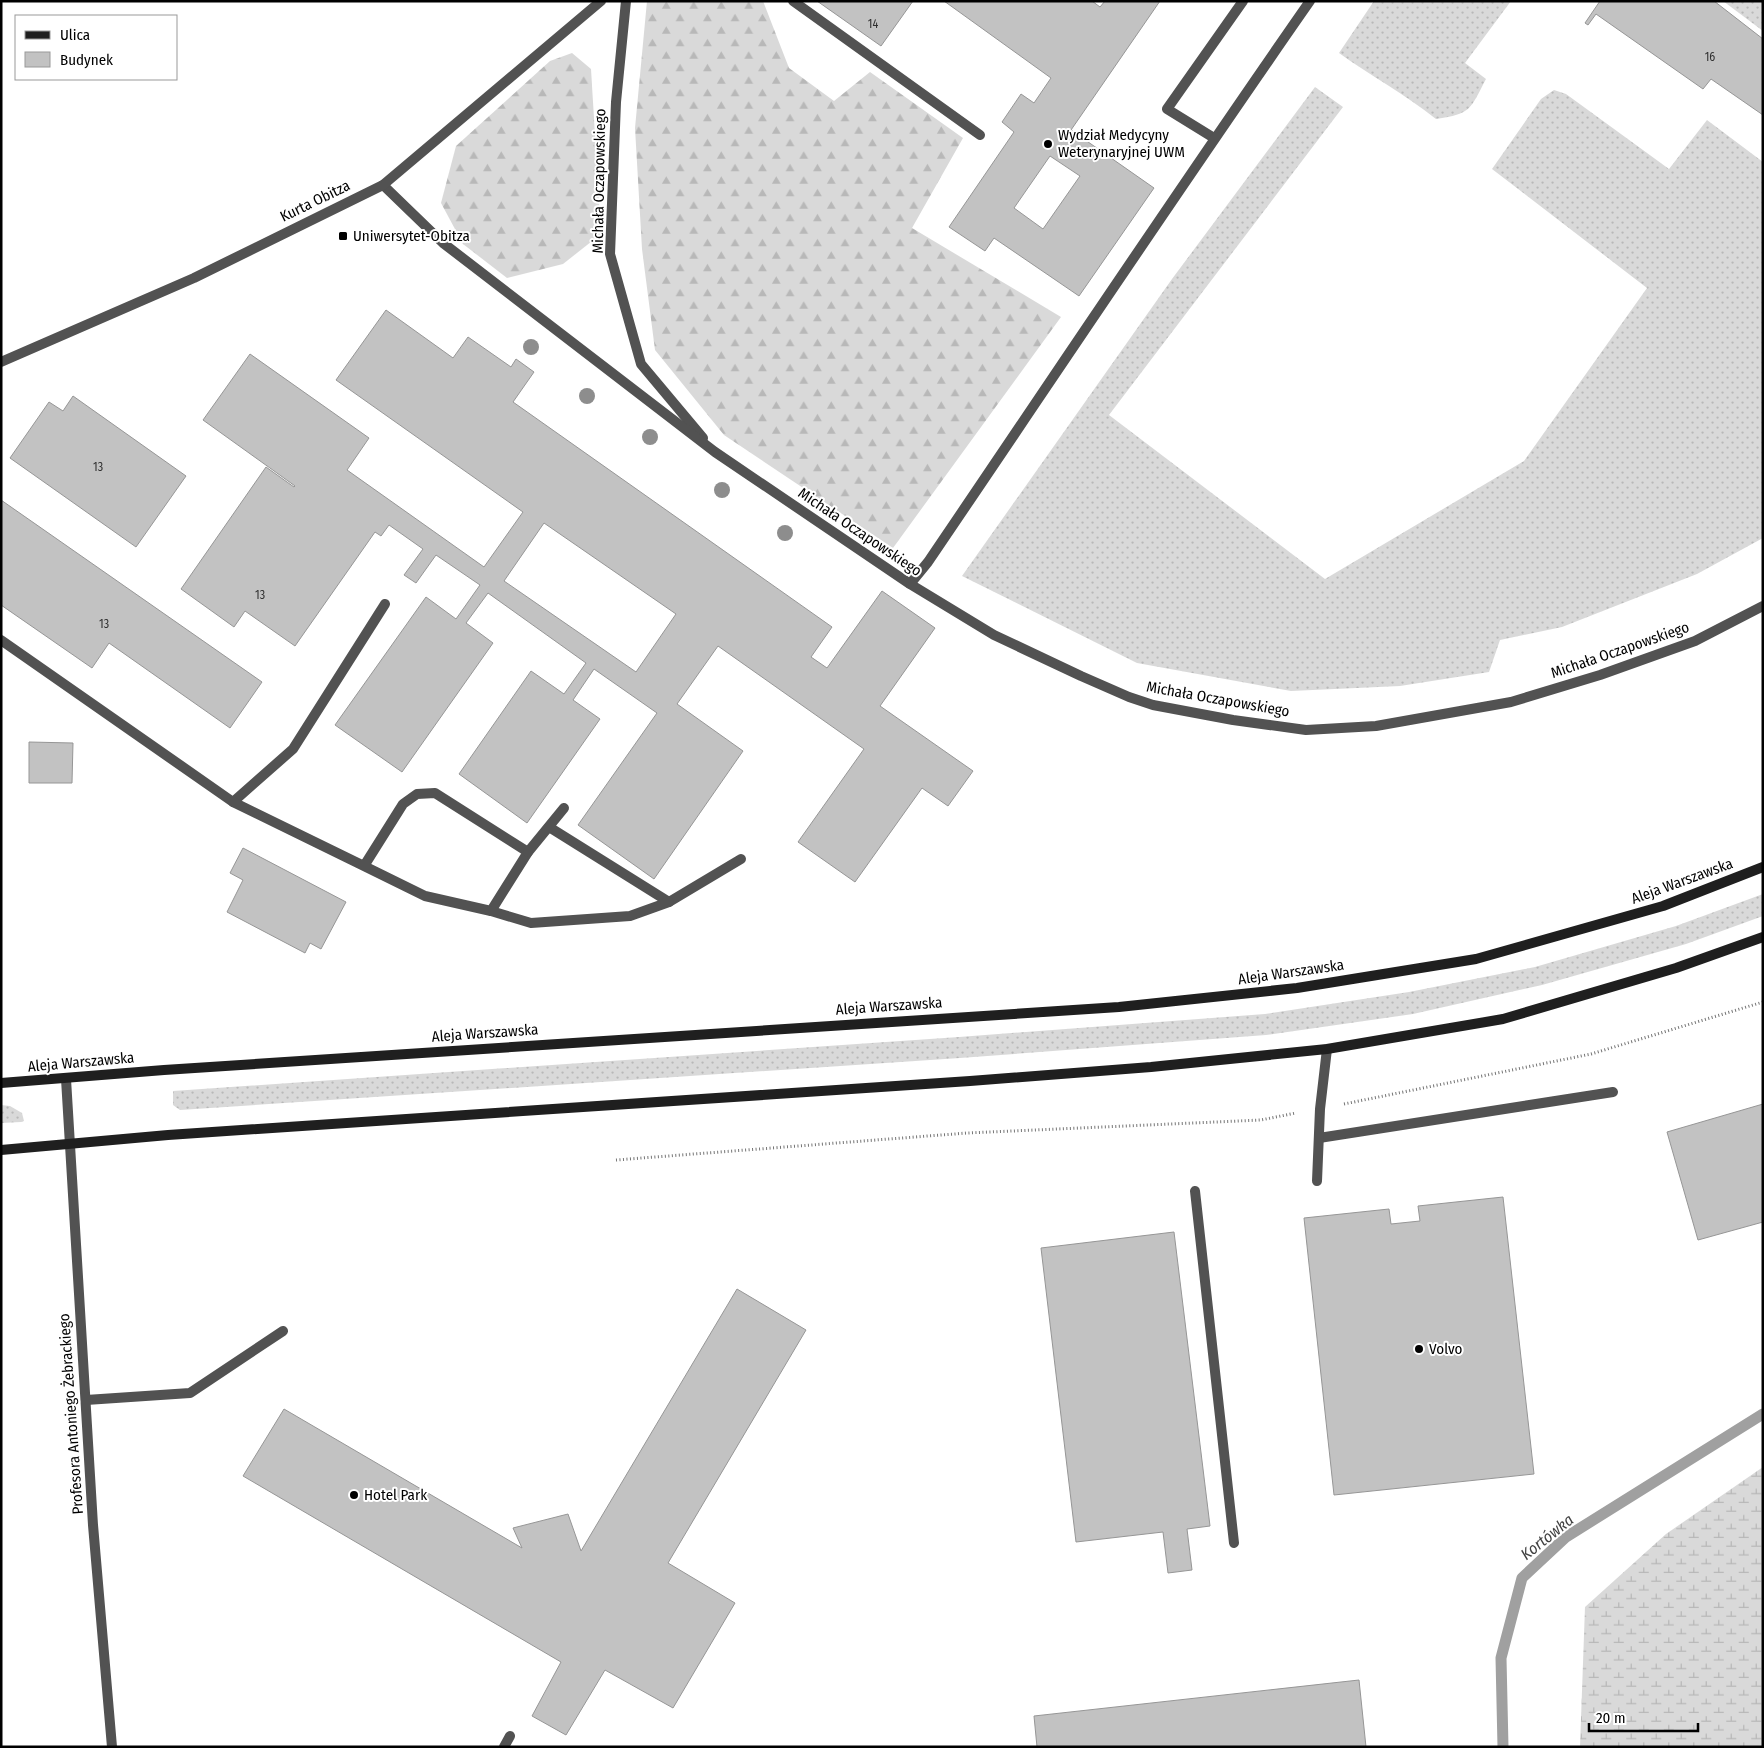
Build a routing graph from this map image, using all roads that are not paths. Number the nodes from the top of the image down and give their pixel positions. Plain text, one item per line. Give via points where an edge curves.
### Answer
1 (601, 1) edge
2 (626, 1) edge
3 (793, 1) edge
4 (1243, 1) edge
5 (1310, 1) edge
6 (980, 135) dead end
7 (1214, 138) junction
8 (382, 185) junction
9 (1, 362) edge
10 (715, 452) junction
11 (910, 584) junction
12 (385, 604) dead end
13 (1763, 606) edge
14 (1, 640) edge
15 (233, 802) junction
16 (564, 808) dead end
17 (549, 827) junction
18 (528, 852) junction
19 (741, 859) dead end
20 (364, 866) junction
21 (1763, 868) edge
22 (669, 902) junction
23 (491, 911) junction
24 (1763, 937) edge
25 (1327, 1049) junction
26 (66, 1079) junction
27 (1, 1083) edge
28 (1612, 1092) dead end
29 (1319, 1138) junction
30 (70, 1144) junction
31 (1, 1150) edge
32 (1317, 1181) dead end
33 (1195, 1191) dead end
34 (282, 1331) dead end
35 (86, 1400) junction
36 (1234, 1543) dead end
37 (510, 1736) dead end
38 (112, 1747) edge
39 (504, 1747) edge

1 - 8 street, Kurta Obitza
2 - 10 street, Michała Oczapowskiego via 616,102 610,254 641,364
3 - 6 street
4 - 7 street via 1167,108
5 - 7 street
7 - 11 street
8 - 9 street, Kurta Obitza via 194,278
8 - 10 street, Michała Oczapowskiego via 443,243
10 - 11 street, Michała Oczapowskiego
11 - 13 street, Michała Oczapowskiego via 994,635 1130,697 1153,705 1233,720 1306,730 1376,726 1511,702 1696,641
12 - 15 street via 293,749
14 - 15 street
15 - 20 street
16 - 17 street
17 - 18 street
17 - 22 street
18 - 20 street via 435,793 426,793 417,794 403,804
18 - 23 street
19 - 22 street
20 - 23 street via 425,896
21 - 26 main road, Aleja Warszawska via 1664,906 1476,959 1297,988 1119,1007
22 - 23 street via 630,916 531,923
24 - 25 main road via 1676,968 1503,1019
25 - 29 street
25 - 30 main road via 1150,1068
26 - 27 main road, Aleja Warszawska
26 - 30 street, Profesora Antoniego Żebrackiego
28 - 29 street
29 - 32 street
30 - 31 main road
30 - 35 street, Profesora Antoniego Żebrackiego
33 - 36 street
34 - 35 street via 190,1393
35 - 38 street, Profesora Antoniego Żebrackiego
37 - 39 street

